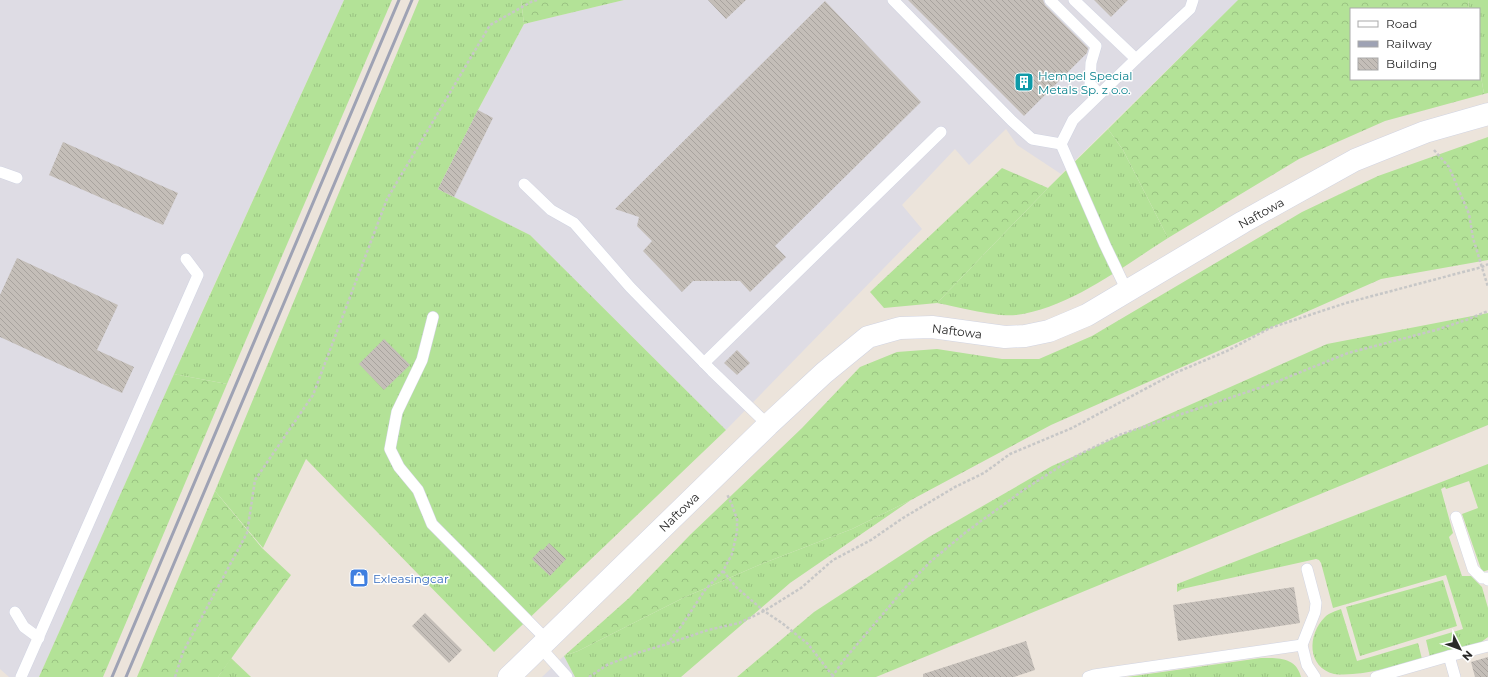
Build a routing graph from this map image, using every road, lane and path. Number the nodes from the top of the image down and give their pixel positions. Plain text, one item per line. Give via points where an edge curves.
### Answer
1 (537, 0) edge
2 (893, 0) edge
3 (1050, 0) edge
4 (1074, 0) edge
5 (1193, 0) edge
6 (1136, 59) junction
7 (1100, 94) junction
8 (1488, 114) edge
9 (941, 132) dead end
10 (1061, 144) junction
11 (1432, 147) dead end
12 (0, 172) edge
13 (17, 178) dead end
14 (524, 184) dead end
15 (186, 259) dead end
16 (1488, 264) edge
17 (1482, 267) junction
18 (1488, 287) edge
19 (1127, 291) junction
20 (1488, 311) edge
21 (433, 317) dead end
22 (704, 363) junction
23 (768, 425) junction
24 (724, 489) dead end
25 (1456, 517) dead end
26 (1307, 569) dead end
27 (723, 571) junction
28 (1488, 579) edge
29 (15, 612) dead end
30 (764, 612) junction
31 (39, 638) junction
32 (543, 643) junction
33 (667, 644) junction
34 (1302, 645) junction
35 (1488, 646) edge
36 (1449, 656) junction
37 (832, 676) edge
38 (21, 677) edge
39 (175, 677) edge
40 (509, 677) edge
41 (567, 677) edge
42 (589, 677) edge
43 (1088, 677) edge
44 (1315, 677) edge
45 (1376, 677) edge
46 (1455, 677) edge

1 - 39 path via 490,25 387,199 313,395 255,480 247,533 183,652
2 - 10 lane via 1032,139
3 - 7 lane via 1096,46 1091,63 1090,84
4 - 6 lane
5 - 6 lane via 1190,9
6 - 7 lane
7 - 10 lane via 1073,120
8 - 19 street, Naftowa via 1425,132 1355,160 1243,222
9 - 22 lane
10 - 19 lane via 1104,245
11 - 17 path via 1449,167 1469,214
12 - 13 lane
14 - 22 lane via 551,210 574,223 630,287
15 - 31 lane via 198,275
16 - 17 path
17 - 18 path
17 - 30 path via 1346,303 1270,328 1072,428 1010,454 984,473 955,487 871,540 833,560 801,588
19 - 23 street, Naftowa via 1087,315 1049,331 1025,336 1005,337 932,327 900,328 868,337 824,373
20 - 37 path via 1436,330 1348,353 1257,389 1119,435 1076,456 966,532 930,562 905,588
21 - 32 lane via 422,360 397,412 390,449 399,468 418,490 432,524
22 - 23 lane
23 - 32 street, Naftowa
24 - 27 path via 737,519 737,532 732,554
25 - 28 lane via 1473,569 1482,578
26 - 34 lane via 1316,603
27 - 30 path via 737,588
27 - 33 path via 705,590
29 - 31 lane via 24,627
30 - 33 path via 739,623
30 - 37 path via 808,644
31 - 38 lane
32 - 40 street, Naftowa
32 - 41 lane
33 - 42 path via 607,665
34 - 43 lane
34 - 44 lane via 1307,666
35 - 36 lane
36 - 45 lane
36 - 46 lane

